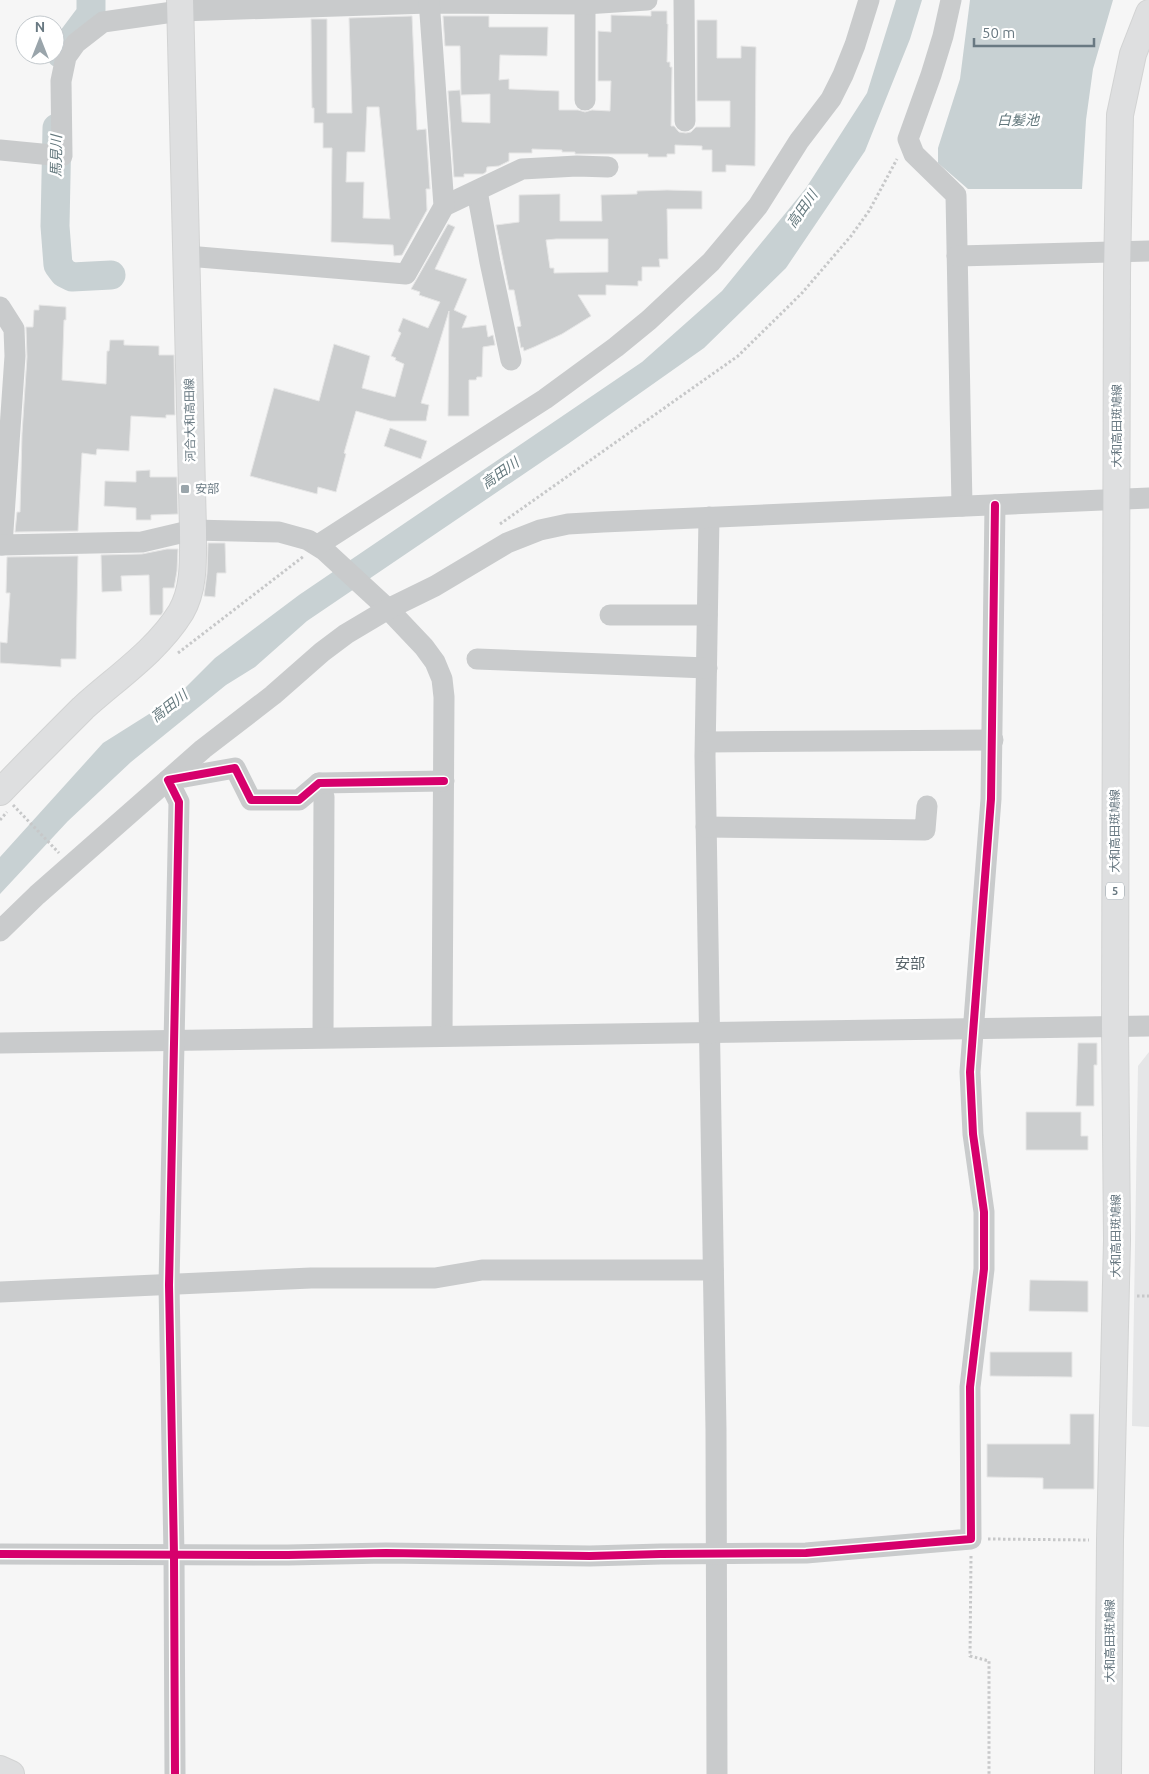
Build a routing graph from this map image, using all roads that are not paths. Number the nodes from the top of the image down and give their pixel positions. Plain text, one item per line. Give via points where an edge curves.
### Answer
1 (647, 0) edge
2 (684, 0) edge
3 (869, 0) edge
4 (951, 0) edge
5 (429, 2) edge
6 (585, 4) junction
7 (180, 6) edge
8 (1149, 13) edge
9 (585, 100) dead end
10 (685, 121) dead end
11 (0, 150) edge
12 (608, 167) dead end
13 (477, 191) junction
14 (444, 206) junction
15 (1149, 251) edge
16 (1117, 252) junction
17 (187, 256) junction
18 (957, 256) junction
19 (1, 309) edge
20 (511, 360) dead end
21 (1149, 498) edge
22 (1117, 500) junction
23 (995, 504) junction
24 (962, 506) junction
25 (709, 517) junction
26 (193, 530) junction
27 (1, 545) edge
28 (321, 548) junction
29 (385, 606) junction
30 (610, 615) dead end
31 (707, 615) junction
32 (476, 659) dead end
33 (707, 668) junction
34 (993, 740) junction
35 (706, 742) junction
36 (168, 780) junction
37 (444, 781) junction
38 (319, 783) junction
39 (8, 800) edge
40 (927, 806) dead end
41 (706, 827) junction
42 (0, 931) edge
43 (1115, 1026) junction
44 (1149, 1026) edge
45 (972, 1028) junction
46 (709, 1032) junction
47 (442, 1036) junction
48 (323, 1038) junction
49 (173, 1040) junction
50 (0, 1043) edge
51 (713, 1270) junction
52 (169, 1285) junction
53 (0, 1292) edge
54 (716, 1553) junction
55 (0, 1554) edge
56 (174, 1555) junction
57 (0, 1769) edge
58 (11, 1774) edge
59 (175, 1774) edge
60 (717, 1774) edge
61 (1108, 1774) edge

1 - 6 street
2 - 10 street
3 - 28 street via 844,75 831,99 799,141 758,206 711,262 622,342 545,399
4 - 18 street via 931,75 908,139 914,154 956,194
5 - 6 street
5 - 7 street
5 - 14 street
6 - 9 street
7 - 11 street via 102,22 76,43 66,57 61,81 57,156
7 - 17 main road, 河合大和高田線
8 - 16 main road, 大和高田斑鳩線 / 5 via 1133,54 1120,115
12 - 13 street via 522,169
13 - 14 street
13 - 20 street
14 - 17 street via 406,274
15 - 16 street
16 - 18 street
16 - 22 main road, 大和高田斑鳩線 / 5
17 - 26 main road, 河合大和高田線
18 - 24 street
19 - 27 street via 14,329 14,356
21 - 22 street
22 - 23 street
22 - 43 main road, 大和高田斑鳩線 / 5
23 - 24 street
23 - 34 street
24 - 25 street
25 - 29 street via 568,524 540,530 507,543 435,586
25 - 31 street
26 - 27 street via 142,542
26 - 28 street via 279,532 308,540
26 - 39 main road, 河合大和高田線 via 190,587 182,611 146,653 84,708
28 - 29 street
29 - 36 street via 322,652
29 - 37 street via 424,647 442,679
30 - 31 street
31 - 33 street
32 - 33 street
33 - 35 street
34 - 35 street
34 - 45 street
35 - 41 street
36 - 38 street via 235,768 251,800 299,800
36 - 42 street
36 - 49 street via 179,802
37 - 38 street
37 - 47 street
38 - 48 street via 324,797
40 - 41 street via 925,830
41 - 46 street
43 - 44 street
43 - 45 street
43 - 61 main road, 大和高田斑鳩線 / 5 via 1117,1257
45 - 46 street
45 - 54 street via 970,1101 984,1212 984,1269 970,1387 972,1539 806,1553
46 - 47 street
46 - 51 street
47 - 48 street
48 - 49 street
49 - 50 street
49 - 52 street
51 - 52 street via 482,1270 435,1278
51 - 54 street
52 - 53 street
52 - 56 street
54 - 56 street via 590,1556 386,1553
54 - 60 street
55 - 56 street
56 - 59 street
57 - 58 main road

